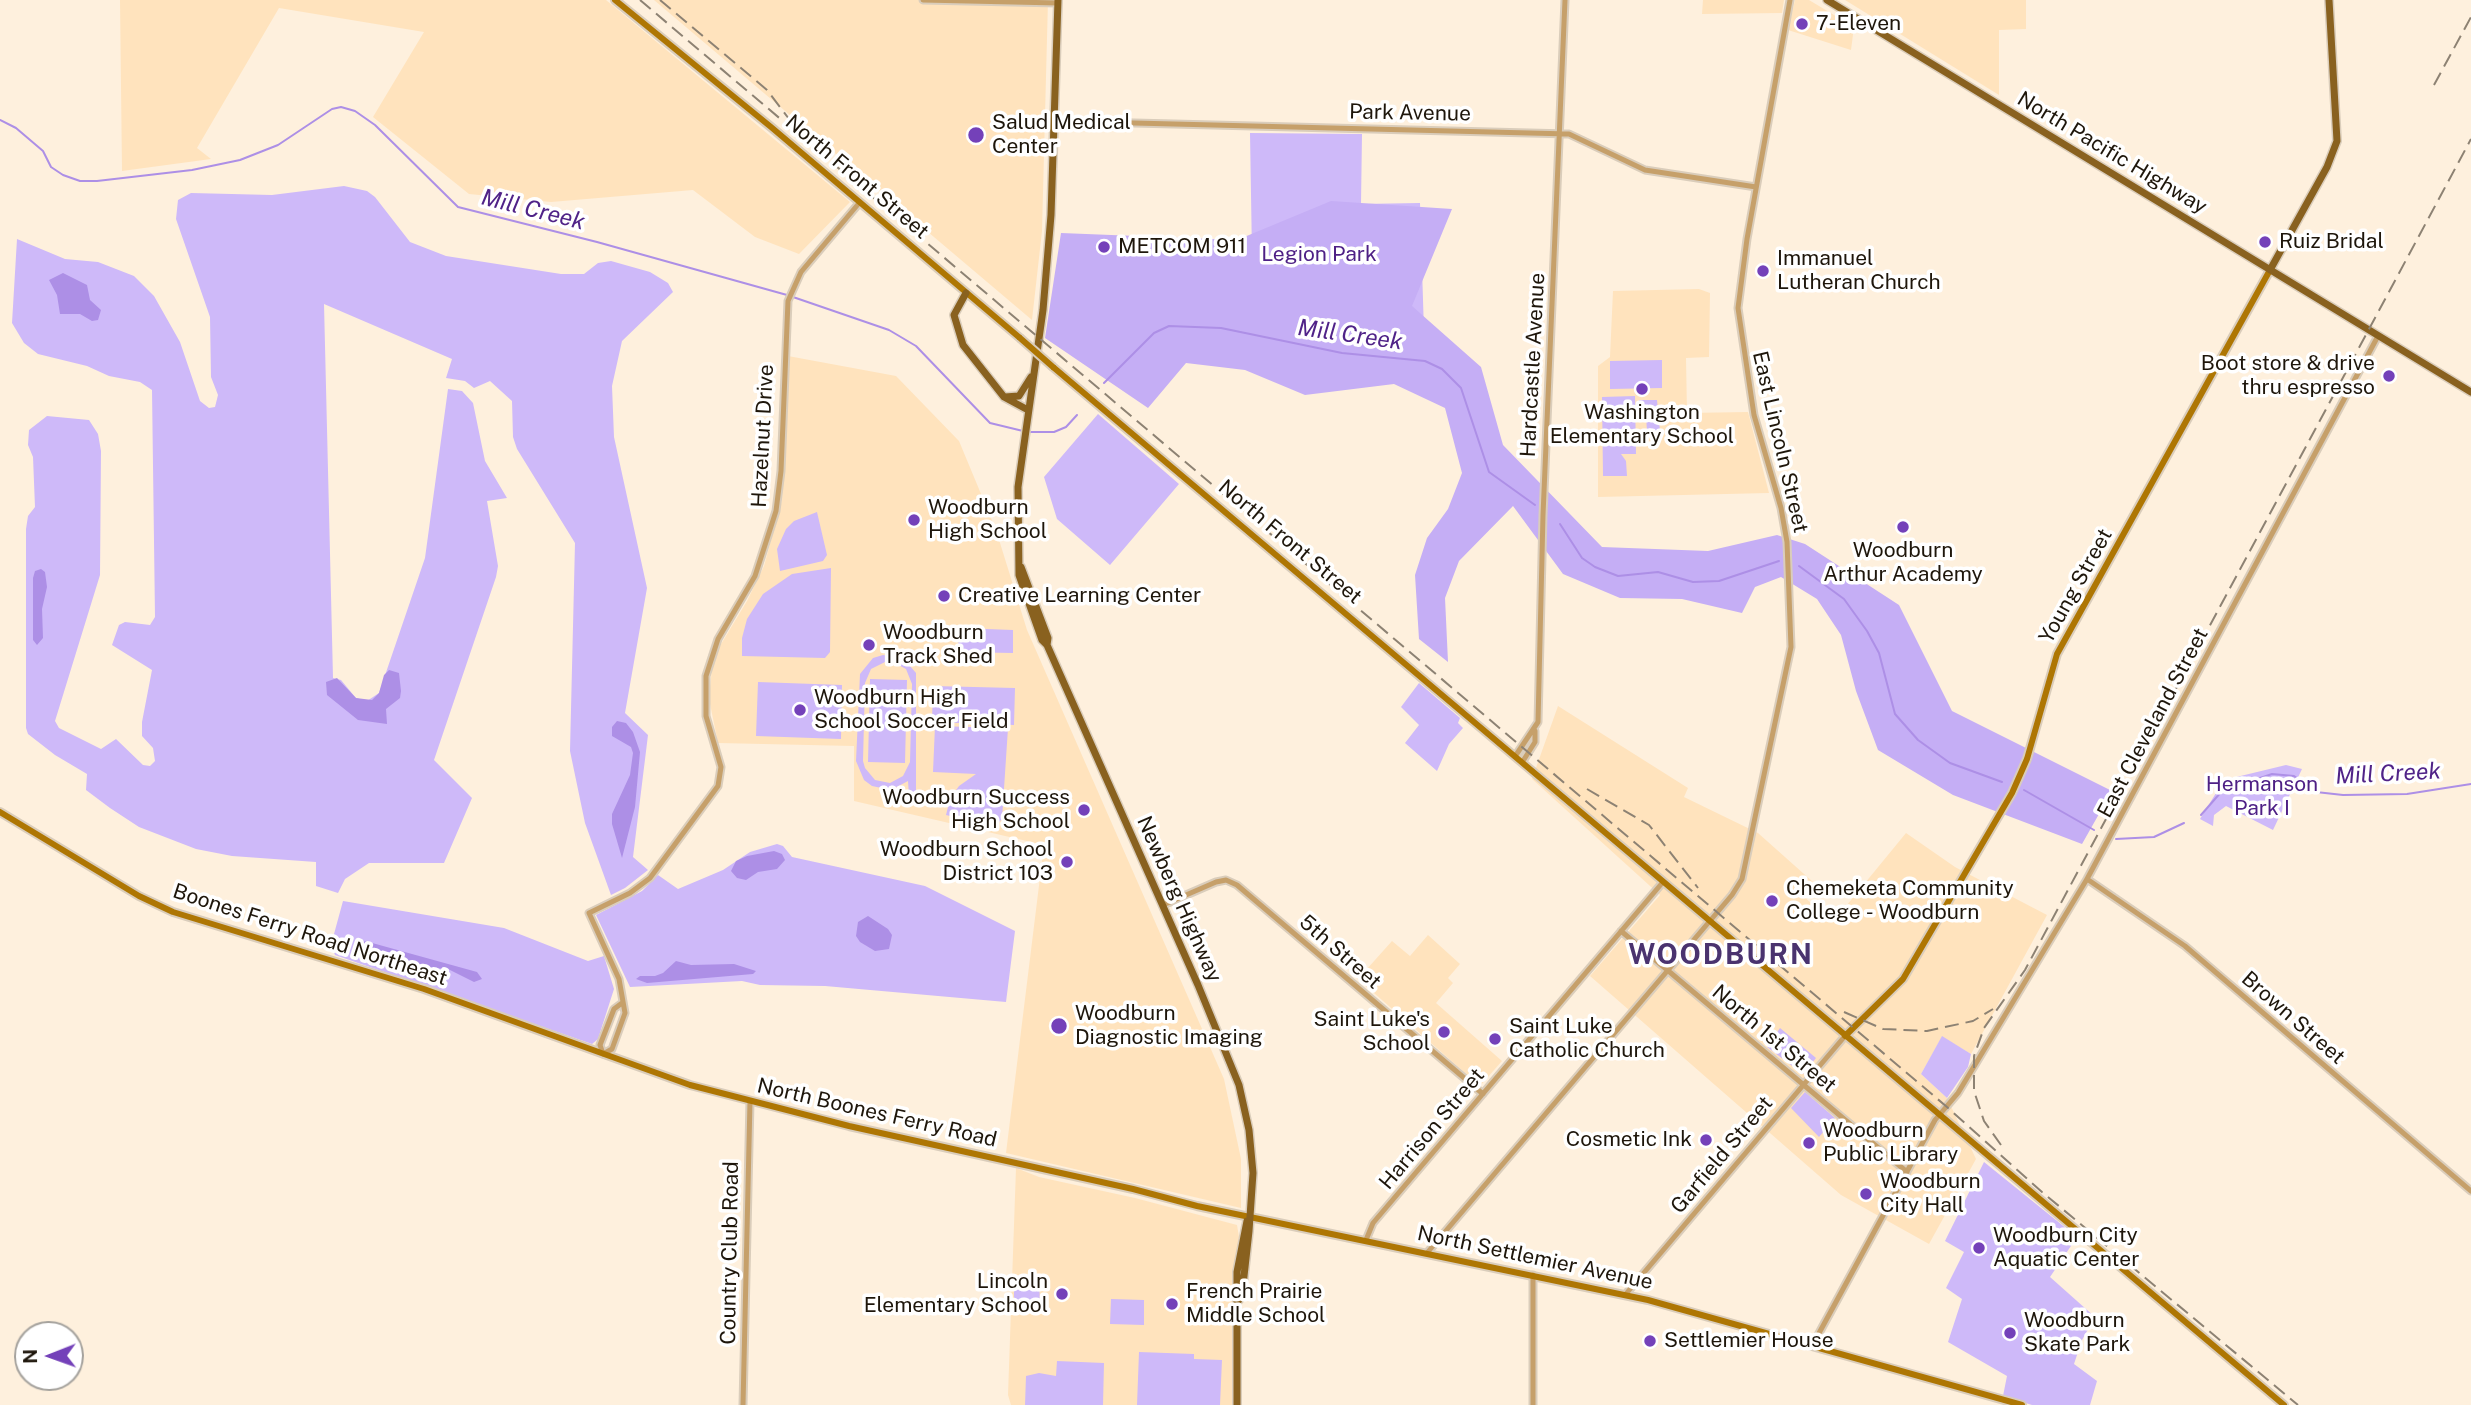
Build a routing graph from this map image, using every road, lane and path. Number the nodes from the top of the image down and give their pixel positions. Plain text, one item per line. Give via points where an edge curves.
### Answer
1 (615, 0) edge
2 (923, 0) edge
3 (1565, 0) edge
4 (1790, 0) edge
5 (1827, 0) edge
6 (2329, 0) edge
7 (1058, 2) edge
8 (1055, 121) junction
9 (1559, 134) junction
10 (1756, 187) junction
11 (860, 202) junction
12 (2270, 270) junction
13 (966, 293) junction
14 (2378, 336) junction
15 (1035, 368) junction
16 (2471, 393) edge
17 (1004, 397) junction
18 (1028, 410) junction
19 (1535, 731) junction
20 (1516, 755) junction
21 (1522, 761) junction
22 (0, 812) edge
23 (2087, 879) junction
24 (1663, 882) junction
25 (1163, 905) junction
26 (1709, 920) junction
27 (1621, 930) junction
28 (1667, 970) junction
29 (622, 1003) junction
30 (505, 1018) joint
31 (1845, 1036) junction
32 (603, 1054) junction
33 (1803, 1085) junction
34 (1483, 1094) junction
35 (750, 1101) junction
36 (1940, 1115) junction
37 (1907, 1172) junction
38 (2471, 1191) edge
39 (1248, 1217) junction
40 (1366, 1240) junction
41 (1427, 1253) junction
42 (1533, 1275) junction
43 (1625, 1295) junction
44 (1812, 1346) junction
45 (743, 1405) edge
46 (1237, 1405) edge
47 (1533, 1405) edge
48 (2022, 1405) edge
49 (2284, 1405) edge

1 - 11 main road, North Front Street
2 - 7 street
3 - 9 street, Hardcastle Avenue
4 - 10 street, East Lincoln Street
5 - 12 main road, North Pacific Highway
6 - 12 main road, Young Street via 2336,145
7 - 8 main road, Newberg Highway
8 - 9 street, Park Avenue
8 - 15 main road, Newberg Highway via 1049,252
9 - 10 street, Park Avenue via 1580,138 1645,170
9 - 19 street, Hardcastle Avenue
10 - 26 street, East Lincoln Street via 1738,318 1756,425 1787,542 1791,647 1742,879
11 - 13 main road, North Front Street
11 - 29 street, Hazelnut Drive via 801,272 788,301 776,511 755,576 718,639 706,676 705,709 720,762 720,781 650,878 589,912 619,979
12 - 14 main road, North Pacific Highway
12 - 31 main road, Young Street via 2057,653 2027,759 2012,793 1903,979
13 - 17 main road via 955,313 958,336
13 - 20 main road, North Front Street, bridge
14 - 16 main road, North Pacific Highway
14 - 23 street, East Cleveland Street
15 - 17 main road via 1021,394
15 - 18 main road, Newberg Highway
17 - 18 main road
18 - 25 main road, Newberg Highway via 1017,499 1021,566 1047,645
19 - 20 street
19 - 21 street, Hardcastle Avenue via 1535,741
20 - 21 main road, North Front Street
21 - 24 main road, North Front Street
22 - 30 main road, Boones Ferry Road Northeast via 173,912 353,965
23 - 36 street, East Cleveland Street via 1958,1093
23 - 38 street, Brown Street via 2185,946
24 - 26 main road, North Front Street
24 - 27 street, Harrison Street
25 - 34 street, 5th Street via 1216,882 1237,885
25 - 39 main road, Newberg Highway via 1239,1085 1253,1163
26 - 28 street, East Lincoln Street
26 - 31 main road, North Front Street
27 - 28 street, North 1st Street
27 - 34 street, Harrison Street
28 - 33 street, North 1st Street
28 - 41 street, East Lincoln Street
29 - 32 street via 614,1009 600,1045
29 - 32 street via 621,1025 612,1049
30 - 32 main road, North Boones Ferry Road
31 - 33 street, Garfield Street
31 - 36 main road, North Front Street
32 - 35 main road, North Boones Ferry Road
33 - 37 street, North 1st Street
33 - 43 street, Garfield Street
34 - 40 street, Harrison Street via 1373,1223
35 - 39 main road, North Boones Ferry Road
35 - 45 street, Country Club Road
36 - 37 street, East Cleveland Street
36 - 49 main road, North Front Street
37 - 44 street, East Cleveland Street
39 - 40 main road, North Settlemier Avenue
39 - 46 main road, Newberg Highway via 1237,1272
40 - 41 main road, North Settlemier Avenue
41 - 42 main road, North Settlemier Avenue
42 - 43 main road, North Settlemier Avenue
42 - 47 street
43 - 44 main road, North Settlemier Avenue
44 - 48 main road, North Settlemier Avenue

